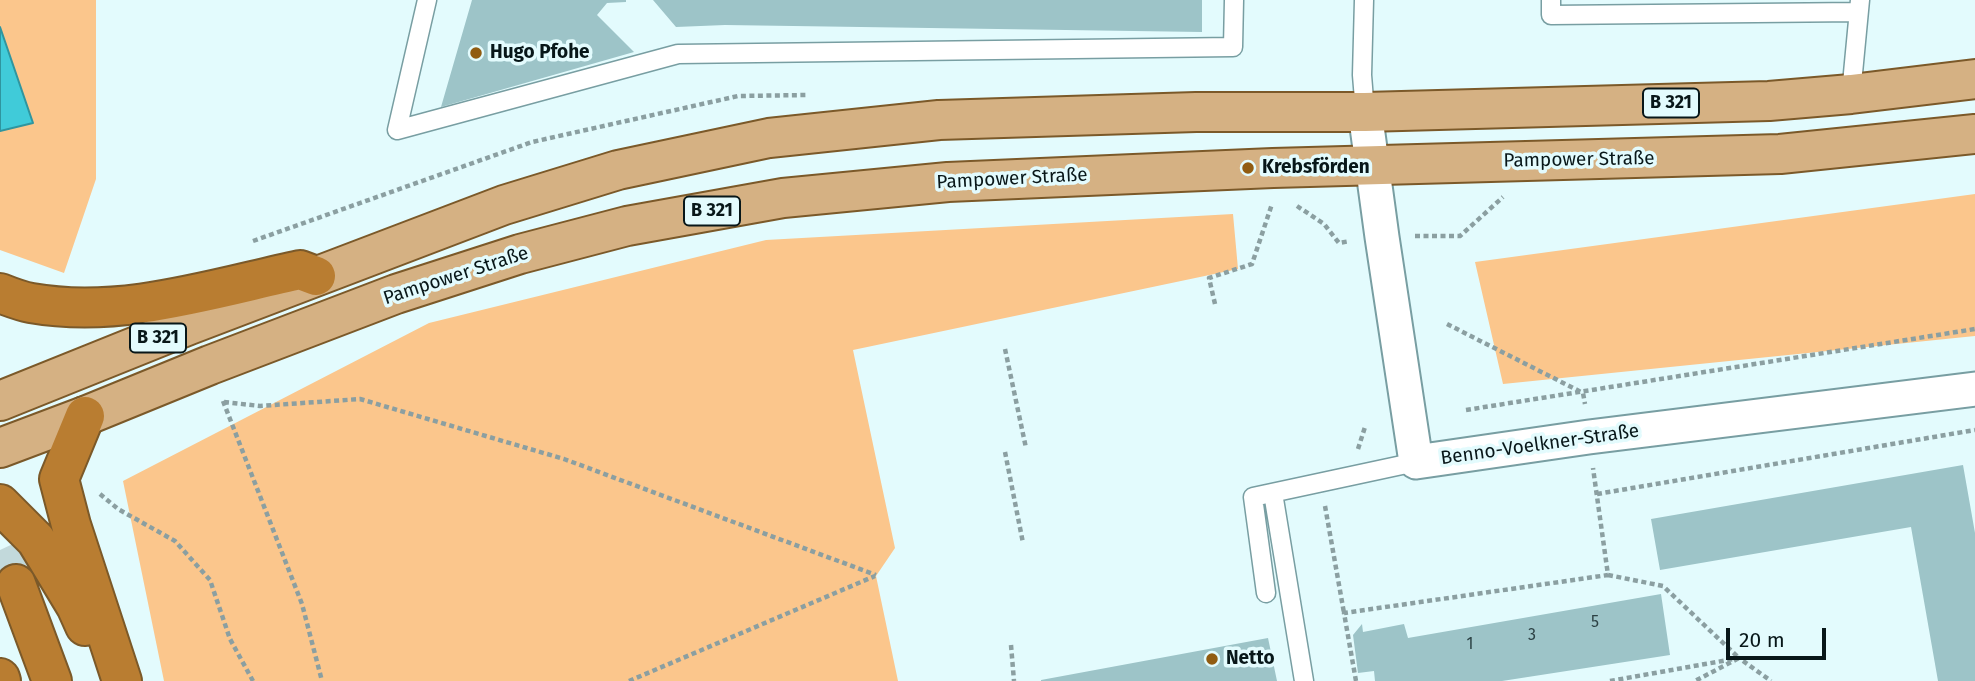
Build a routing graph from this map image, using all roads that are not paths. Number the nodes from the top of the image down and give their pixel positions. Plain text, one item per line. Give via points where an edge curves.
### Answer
1 (427, 0) edge
2 (1234, 0) edge
3 (1364, 0) edge
4 (1551, 0) edge
5 (1859, 6) edge
6 (1975, 79) edge
7 (1851, 94) junction
8 (1365, 112) junction
9 (1975, 134) edge
10 (1372, 165) junction
11 (316, 276) junction
12 (0, 293) edge
13 (1975, 390) edge
14 (0, 401) edge
15 (85, 416) junction
16 (0, 448) edge
17 (1416, 462) junction
18 (1273, 493) junction
19 (0, 504) edge
20 (16, 584) tunnel mouth
21 (1266, 593) dead end
22 (52, 681) edge
23 (112, 681) edge
24 (121, 681) edge
25 (1304, 681) edge

1 - 2 lane via 397,130 678,54 1233,47
3 - 8 lane
4 - 5 lane via 1551,15
5 - 7 lane
6 - 7 main road, B 321
7 - 8 main road, B 321 via 1769,101
8 - 10 street, Benno-Voelkner-Straße
8 - 11 main road, B 321 via 939,120 769,138 618,170 504,205
9 - 10 main road, Pampower Straße / B 321 via 1780,154
10 - 15 main road, Pampower Straße / B 321 via 948,181 783,198 626,226 396,294
10 - 17 street, Benno-Voelkner-Straße
11 - 12 highway, B 321 via 300,270 138,305 84,308 29,303
11 - 14 main road, B 321
13 - 17 street, Benno-Voelkner-Straße
15 - 16 main road, B 321
15 - 24 highway via 59,479
17 - 18 lane
18 - 21 lane via 1253,497
18 - 25 lane
19 - 23 highway via 36,540 76,606
20 - 22 highway

